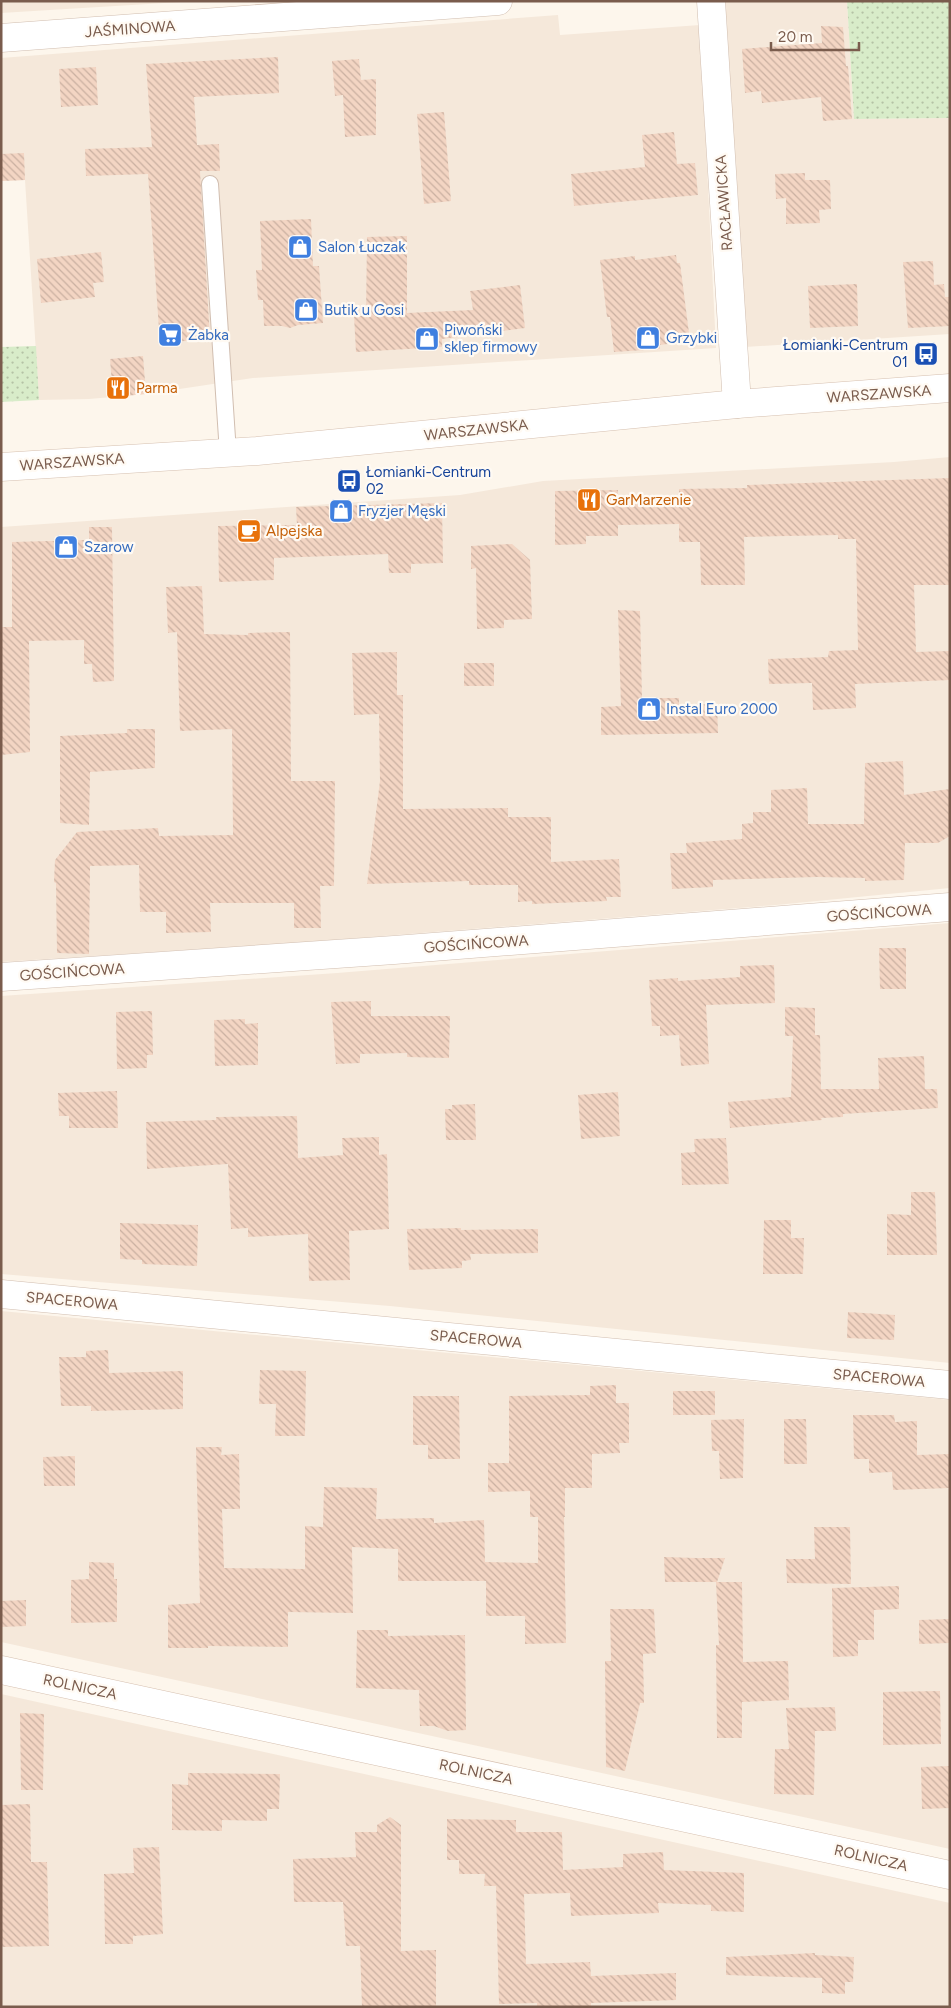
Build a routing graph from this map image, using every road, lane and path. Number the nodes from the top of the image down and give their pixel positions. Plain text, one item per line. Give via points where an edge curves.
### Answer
1 (498, 1) edge
2 (710, 1) edge
3 (259, 10) edge
4 (1, 38) edge
5 (210, 184) dead end
6 (950, 388) edge
7 (737, 404) junction
8 (228, 453) junction
9 (1, 467) edge
10 (950, 907) edge
11 (1, 977) edge
12 (1, 1294) edge
13 (950, 1385) edge
14 (1, 1670) edge
15 (950, 1876) edge

1 - 3 street, JAŚMINOWA
2 - 7 street, RACŁAWICKA
3 - 4 street, JAŚMINOWA
5 - 8 lane
6 - 7 street, WARSZAWSKA
7 - 8 street, WARSZAWSKA
8 - 9 street, WARSZAWSKA
10 - 11 street, GOŚCIŃCOWA
12 - 13 street, SPACEROWA
14 - 15 street, ROLNICZA

